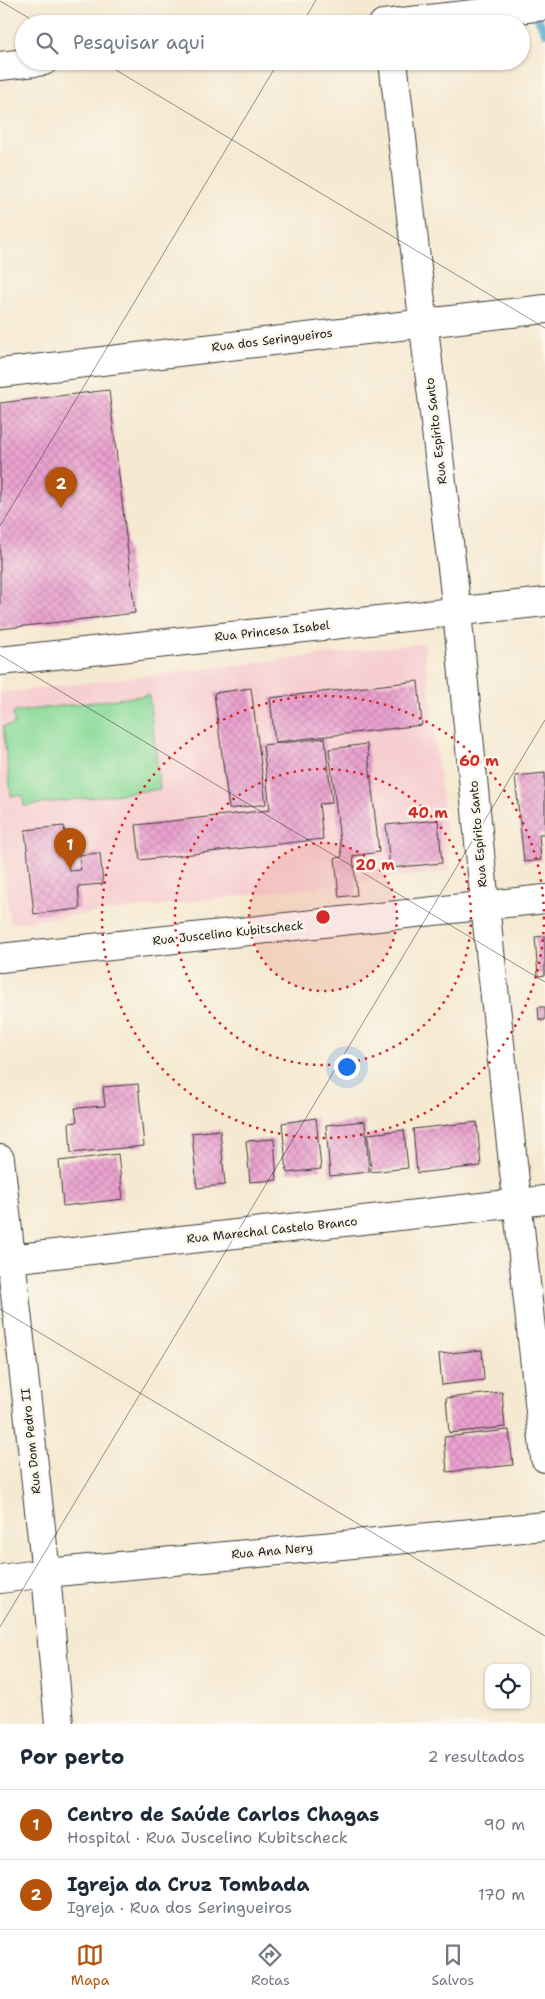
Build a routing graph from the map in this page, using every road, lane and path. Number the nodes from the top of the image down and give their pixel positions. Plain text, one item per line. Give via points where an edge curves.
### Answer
1 (545, 6) edge
2 (461, 15) edge
3 (15, 64) edge
4 (0, 66) edge
5 (393, 70) edge
6 (545, 309) edge
7 (424, 322) junction
8 (0, 373) edge
9 (545, 602) edge
10 (457, 611) junction
11 (0, 661) edge
12 (545, 899) edge
13 (485, 905) junction
14 (0, 958) edge
15 (0, 1159) edge
16 (545, 1200) edge
17 (518, 1203) junction
18 (5, 1259) edge
19 (545, 1458) edge
20 (545, 1526) edge
21 (46, 1573) junction
22 (0, 1579) edge
23 (59, 1724) edge

1 - 2 street
3 - 4 street
5 - 7 street, Rua Espírito Santo
6 - 7 street, Rua dos Seringueiros
7 - 8 street, Rua dos Seringueiros
7 - 10 street, Rua Espírito Santo
9 - 10 street, Rua Princesa Isabel
10 - 11 street, Rua Princesa Isabel
10 - 13 street, Rua Espírito Santo
12 - 13 street, Rua Juscelino Kubitscheck
13 - 14 street, Rua Juscelino Kubitscheck
13 - 17 street, Rua Espírito Santo
15 - 18 street, Rua Dom Pedro II
16 - 17 street, Rua Marechal Castelo Branco
17 - 18 street, Rua Marechal Castelo Branco
17 - 19 street, Rua Espírito Santo
18 - 21 street, Rua Dom Pedro II
20 - 21 street, Rua Ana Nery
21 - 22 street, Rua Ana Nery
21 - 23 street, Rua Dom Pedro II

